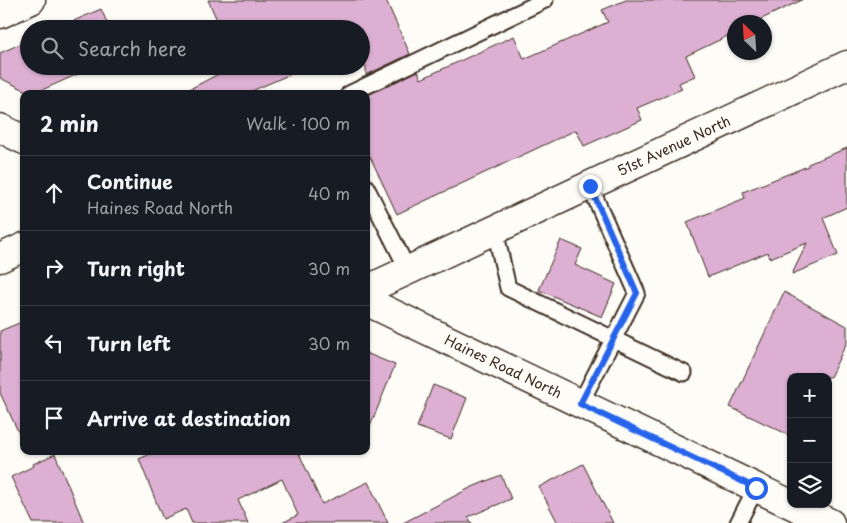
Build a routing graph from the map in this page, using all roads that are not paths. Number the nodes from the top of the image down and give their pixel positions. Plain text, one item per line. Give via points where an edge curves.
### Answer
1 (31, 0) edge
2 (545, 0) edge
3 (0, 14) edge
4 (847, 66) edge
5 (357, 90) edge
6 (0, 128) edge
7 (20, 138) edge
8 (590, 186) junction
9 (370, 195) edge
10 (496, 230) junction
11 (20, 249) edge
12 (0, 258) edge
13 (408, 270) junction
14 (370, 288) edge
15 (370, 304) edge
16 (614, 338) junction
17 (684, 373) dead end
18 (580, 404) junction
19 (756, 488) junction
20 (738, 523) edge
21 (830, 523) edge

1 - 3 street
2 - 5 lane
4 - 8 street, 51st Avenue North
6 - 7 street
8 - 10 street, 51st Avenue North
8 - 16 lane via 637,293
9 - 13 lane
10 - 13 street, 51st Avenue North
10 - 16 lane via 508,288
11 - 12 street
13 - 14 street, 51st Avenue North
15 - 18 street, Haines Road North
16 - 17 lane
16 - 18 lane
18 - 19 street, Haines Road North
19 - 20 lane
19 - 21 street, Haines Road North

